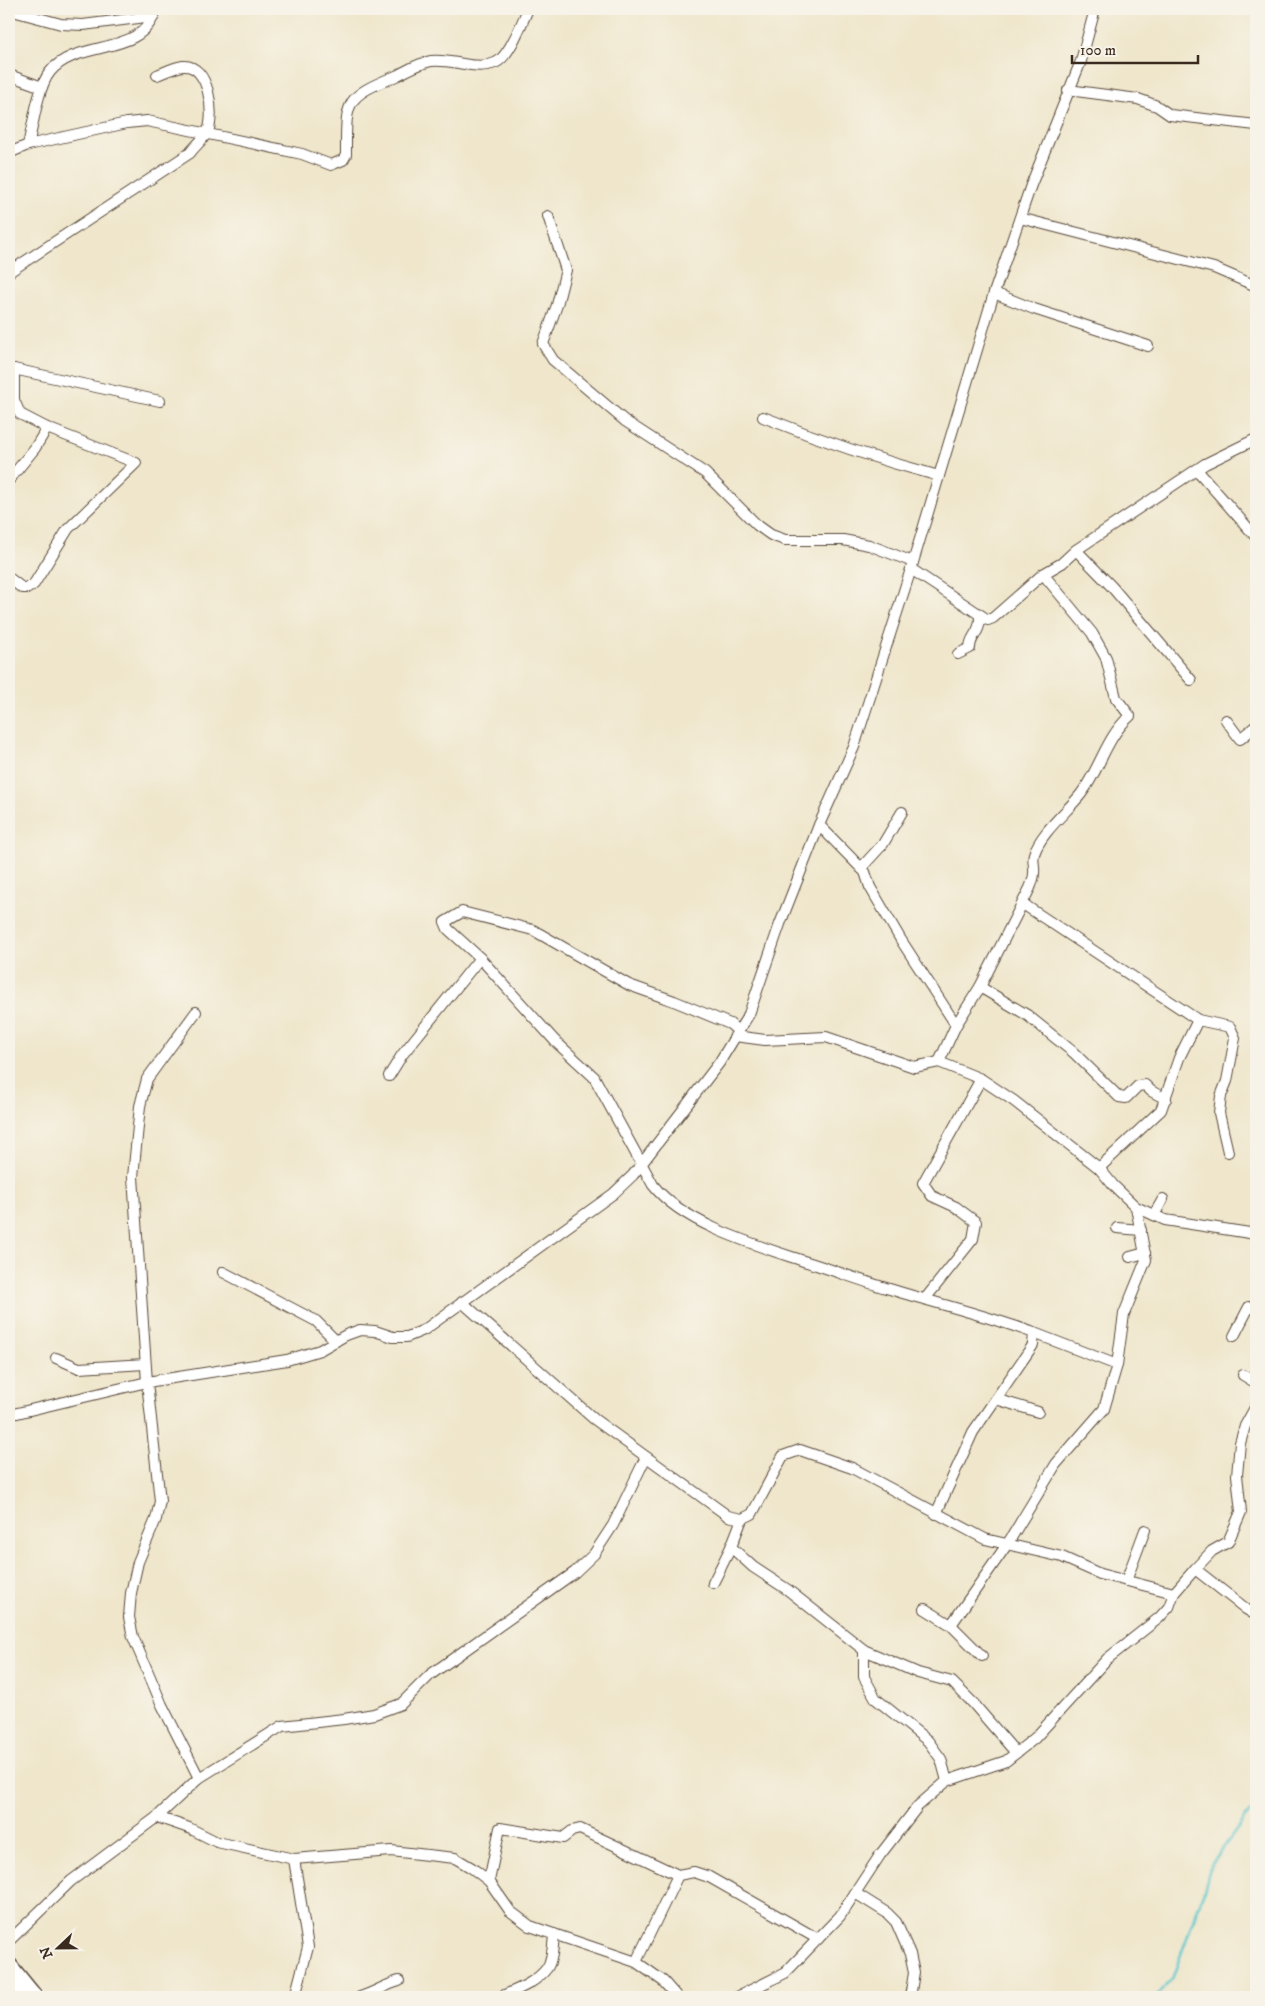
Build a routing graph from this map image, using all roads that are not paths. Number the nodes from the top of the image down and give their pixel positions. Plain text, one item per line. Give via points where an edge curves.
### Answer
1 (528, 9) edge
2 (1095, 9) edge
3 (9, 10) edge
4 (155, 12) edge
5 (9, 75) edge
6 (157, 75) dead end
7 (42, 87) junction
8 (1068, 90) junction
9 (1256, 125) edge
10 (207, 133) junction
11 (28, 145) junction
12 (9, 153) edge
13 (548, 216) dead end
14 (1020, 218) junction
15 (9, 272) edge
16 (1256, 286) edge
17 (994, 293) junction
18 (1148, 346) dead end
19 (11, 369) edge
20 (160, 400) dead end
21 (763, 417) dead end
22 (47, 428) junction
23 (1256, 439) edge
24 (1197, 470) junction
25 (939, 476) junction
26 (9, 480) edge
27 (1256, 537) edge
28 (1076, 550) junction
29 (912, 566) junction
30 (1043, 574) junction
31 (9, 578) edge
32 (980, 615) junction
33 (958, 654) dead end
34 (1191, 680) dead end
35 (1226, 720) dead end
36 (1256, 726) edge
37 (902, 812) dead end
38 (819, 825) junction
39 (861, 868) junction
40 (1023, 904) junction
41 (480, 958) junction
42 (980, 987) junction
43 (196, 1012) dead end
44 (1198, 1020) junction
45 (956, 1025) junction
46 (737, 1034) junction
47 (939, 1062) junction
48 (389, 1076) dead end
49 (981, 1079) junction
50 (1166, 1099) junction
51 (1228, 1152) dead end
52 (642, 1163) junction
53 (1099, 1168) junction
54 (1163, 1199) dead end
55 (1136, 1207) junction
56 (1154, 1216) junction
57 (1117, 1228) dead end
58 (1141, 1230) junction
59 (1256, 1234) edge
60 (1145, 1253) junction
61 (1130, 1257) dead end
62 (223, 1272) dead end
63 (925, 1299) junction
64 (462, 1302) junction
65 (1256, 1309) edge
66 (1034, 1333) junction
67 (1234, 1336) dead end
68 (336, 1341) junction
69 (56, 1358) dead end
70 (145, 1364) junction
71 (1117, 1366) junction
72 (1243, 1375) dead end
73 (146, 1382) junction
74 (1256, 1383) edge
75 (996, 1399) junction
76 (1256, 1406) edge
77 (1038, 1412) dead end
78 (9, 1415) edge
79 (646, 1457) junction
80 (936, 1514) junction
81 (742, 1518) junction
82 (1145, 1530) dead end
83 (1008, 1544) junction
84 (731, 1547) junction
85 (1195, 1568) junction
86 (1126, 1581) junction
87 (712, 1582) dead end
88 (1174, 1593) junction
89 (926, 1609) dead end
90 (1256, 1614) edge
91 (951, 1625) junction
92 (1104, 1648) dead end
93 (864, 1650) junction
94 (982, 1656) dead end
95 (1107, 1659) junction
96 (1016, 1754) junction
97 (198, 1778) junction
98 (947, 1781) junction
99 (157, 1817) junction
100 (294, 1859) junction
101 (678, 1875) junction
102 (488, 1881) junction
103 (855, 1893) junction
104 (554, 1934) junction
105 (818, 1939) junction
106 (9, 1941) edge
107 (636, 1962) junction
108 (9, 1965) edge
109 (399, 1981) dead end
110 (9, 1984) edge
111 (19, 1997) edge
112 (35, 1997) edge
113 (295, 1997) edge
114 (360, 1997) edge
115 (500, 1997) edge
116 (677, 1997) edge
117 (737, 1997) edge
118 (910, 1997) edge

1 - 10 street via 508,50 495,63 478,66 431,61 367,87 357,95 346,115 346,155 337,164 330,165 302,154
2 - 8 street via 1081,61
3 - 4 street via 61,24 83,25
4 - 7 street via 148,27 139,35 56,65
5 - 7 street
6 - 10 street via 182,66 194,69 201,76 210,98
7 - 11 street
8 - 9 street via 1138,99 1170,115
8 - 14 street
10 - 11 street via 147,121
10 - 15 street via 190,152
11 - 12 street
13 - 29 street via 566,270 543,344 553,360 625,421 705,473 771,535 785,540 843,540 869,545
14 - 16 street via 1162,253 1214,268
14 - 17 street
17 - 18 street
17 - 25 street
19 - 20 street
19 - 22 street via 14,400 20,414
21 - 25 street via 846,449
22 - 26 street
22 - 31 street via 136,463 68,529 34,584 22,588
23 - 24 street
24 - 27 street
24 - 28 street
25 - 29 street
28 - 30 street
28 - 34 street via 1112,586
29 - 32 street
29 - 38 street via 854,747
30 - 32 street via 994,618 988,620
30 - 40 street via 1092,633 1106,658 1116,698 1130,716 1108,744 1082,792 1064,811 1034,855 1034,873
32 - 33 street via 979,630 970,642 970,648
35 - 36 street via 1240,739
37 - 39 street via 883,844
38 - 39 street
38 - 46 street via 749,1014
39 - 45 street via 901,940
40 - 42 street
40 - 44 street
41 - 46 street via 448,929 445,922 462,912 533,930 629,984 730,1024
41 - 48 street via 402,1055
41 - 52 street via 555,1041 594,1077
42 - 45 street
42 - 50 street via 1027,1015 1073,1052 1119,1097 1126,1098 1138,1086 1145,1084
43 - 70 street via 147,1079 140,1106 133,1177
44 - 50 street via 1179,1058
44 - 51 street via 1230,1026 1235,1038 1219,1114
45 - 47 street
46 - 47 street via 765,1040 826,1037 914,1067
46 - 52 street via 719,1063
47 - 49 street
49 - 53 street
49 - 63 street via 923,1183 932,1196 956,1207 976,1222 973,1239
50 - 53 street via 1161,1110
52 - 63 street via 663,1199 695,1219 761,1247
52 - 64 street via 613,1194
53 - 55 street
54 - 56 street
55 - 56 street
55 - 58 street
56 - 59 street
57 - 58 street
58 - 60 street
60 - 61 street
60 - 71 street via 1146,1260 1124,1314
62 - 68 street via 316,1321
63 - 66 street
64 - 68 street via 424,1330 407,1337 360,1330
64 - 79 street via 594,1419
65 - 67 street via 1249,1307
66 - 71 street
66 - 75 street via 1033,1345
68 - 73 street via 288,1360
69 - 70 street via 79,1368
70 - 73 street
71 - 83 street via 1104,1409 1056,1464
72 - 74 street
73 - 78 street
73 - 97 street via 160,1501 138,1562 129,1617 133,1637 162,1705
75 - 77 street
75 - 80 street via 973,1432
76 - 85 street via 1240,1443 1237,1475 1241,1512 1228,1542 1212,1551
79 - 81 street via 728,1516
79 - 97 street via 614,1526 594,1554 575,1572 430,1676 401,1704 374,1714 282,1726
80 - 81 street via 852,1468 800,1450 783,1456 752,1514
80 - 83 street via 985,1539
81 - 84 street
82 - 86 street
83 - 86 street via 1062,1557 1100,1574
83 - 91 street
84 - 87 street
84 - 93 street
85 - 88 street
85 - 90 street
86 - 88 street
88 - 95 street via 1169,1607 1159,1618
89 - 91 street
91 - 94 street
92 - 95 street
93 - 96 street via 918,1673 952,1682
93 - 98 street via 864,1677 876,1698 928,1742 941,1758
95 - 96 street via 1035,1738
96 - 98 street via 1006,1761
97 - 99 street
98 - 103 street via 918,1806
99 - 100 street via 217,1842
99 - 106 street via 71,1881
100 - 102 street via 391,1851 446,1857 472,1868
100 - 113 street via 308,1947
101 - 102 street via 580,1829 563,1838 500,1828
101 - 105 street via 694,1872 709,1877
101 - 107 street
102 - 104 street via 510,1911 530,1926
103 - 105 street via 840,1916
103 - 118 street via 896,1922 910,1954 914,1973
104 - 107 street
104 - 115 street via 547,1968 530,1983
105 - 117 street via 785,1973
107 - 116 street via 663,1981
108 - 112 highway
109 - 114 street via 385,1985 374,1994
110 - 111 highway

